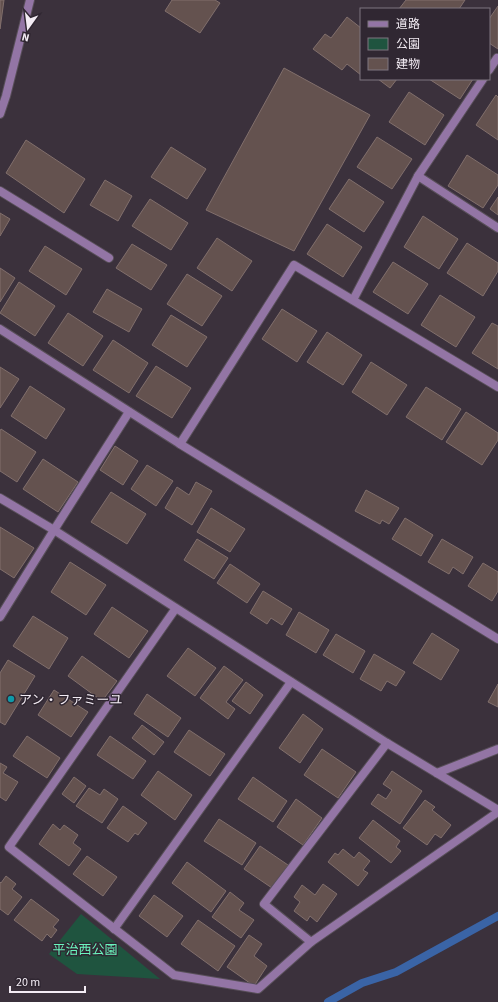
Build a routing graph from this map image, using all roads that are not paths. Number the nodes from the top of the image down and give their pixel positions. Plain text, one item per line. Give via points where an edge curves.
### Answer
1 (30, 0) edge
2 (498, 59) edge
3 (490, 68) edge
4 (482, 80) edge
5 (0, 114) edge
6 (418, 176) junction
7 (0, 191) edge
8 (498, 228) edge
9 (109, 258) dead end
10 (353, 300) junction
11 (0, 329) edge
12 (498, 387) edge
13 (129, 412) junction
14 (180, 444) junction
15 (0, 498) edge
16 (54, 530) junction
17 (176, 608) junction
18 (0, 617) edge
19 (498, 639) edge
20 (291, 682) junction
21 (387, 743) junction
22 (498, 749) edge
23 (437, 773) junction
24 (498, 811) edge
25 (114, 929) junction
26 (311, 942) junction

1 - 5 street
2 - 3 street
4 - 6 street
6 - 8 street
6 - 10 street
7 - 9 street
10 - 12 street
10 - 14 street via 294,265
11 - 13 street
13 - 14 street
13 - 16 street
14 - 19 street
15 - 16 street
16 - 17 street
16 - 18 street
17 - 20 street
17 - 25 street via 9,847
20 - 21 street
20 - 25 street
21 - 23 street
21 - 26 street via 264,904
22 - 23 street
23 - 24 street
24 - 26 street
25 - 26 street via 174,975 258,989

